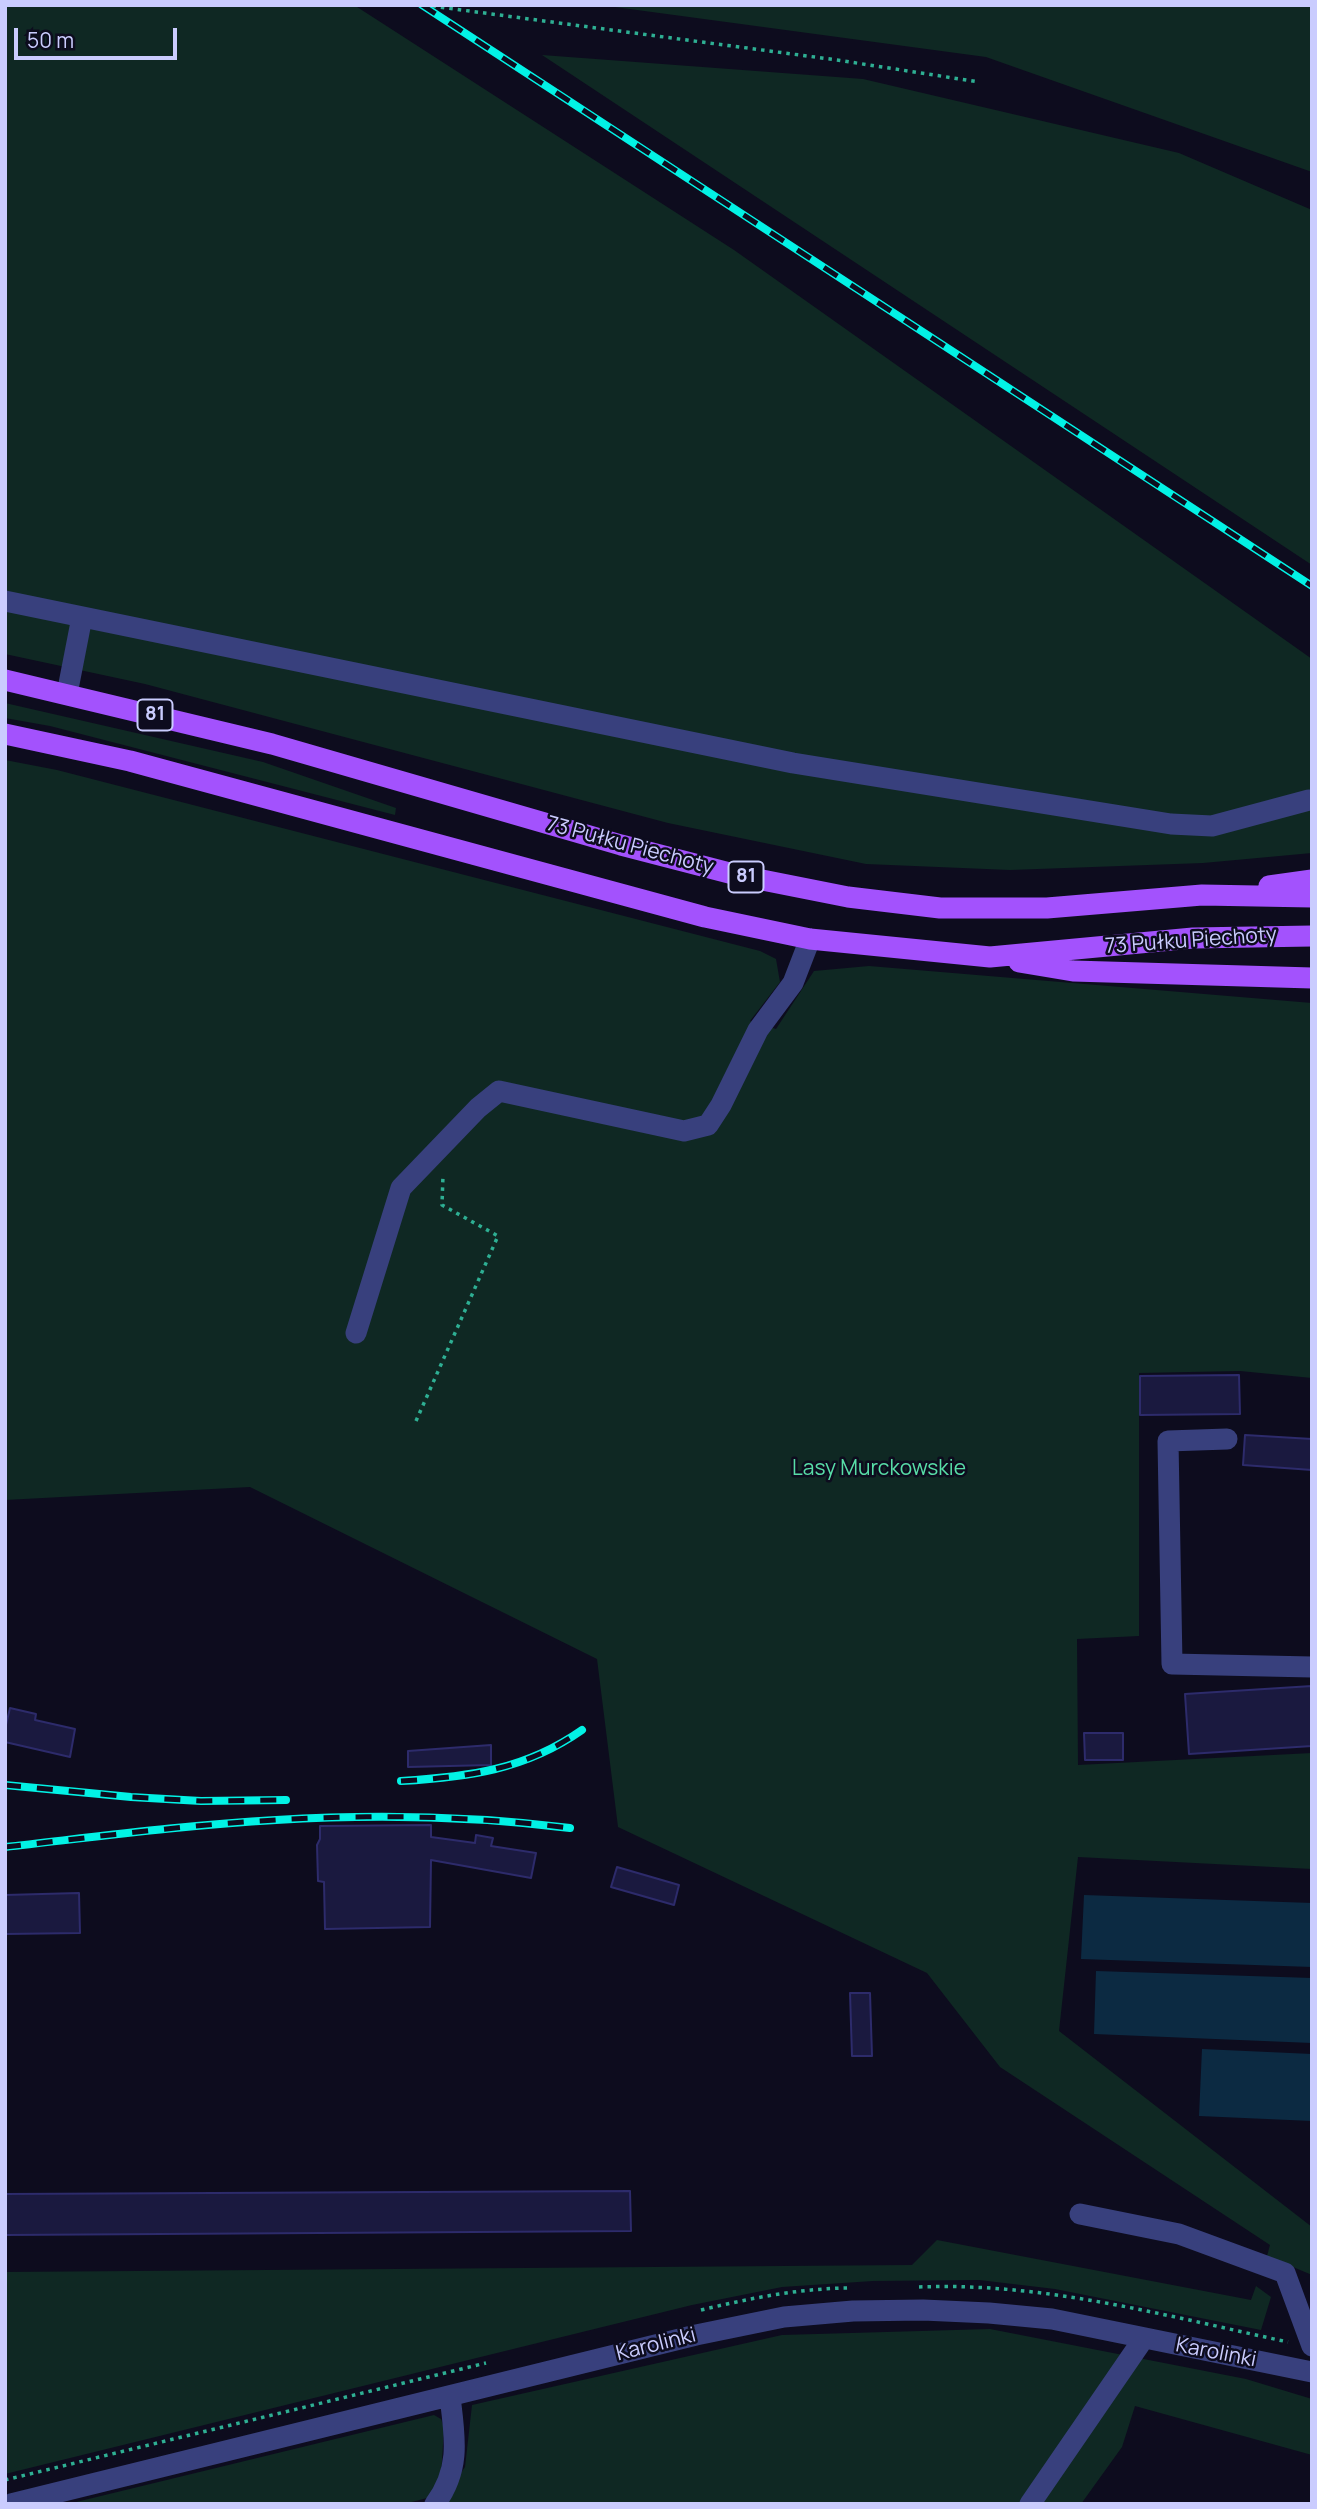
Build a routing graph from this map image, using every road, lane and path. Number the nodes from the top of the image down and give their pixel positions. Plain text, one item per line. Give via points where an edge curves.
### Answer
1 (424, 5) edge
2 (979, 82) dead end
3 (5, 601) edge
4 (82, 617) junction
5 (5, 680) edge
6 (67, 695) junction
7 (5, 734) edge
8 (1309, 800) dead end
9 (1312, 880) edge
10 (1202, 895) junction
11 (1312, 897) edge
12 (1312, 936) edge
13 (810, 939) junction
14 (990, 957) junction
15 (1312, 978) edge
16 (443, 1144) junction
17 (356, 1332) dead end
18 (416, 1421) dead end
19 (1227, 1438) dead end
20 (1312, 1667) edge
21 (1080, 2214) dead end
22 (1144, 2338) junction
23 (1312, 2347) edge
24 (1310, 2372) edge
25 (450, 2397) junction
26 (11, 2504) edge
27 (435, 2504) edge
28 (1030, 2504) edge

1 - 2 path
3 - 4 street
4 - 6 street
4 - 8 street via 793,763 1171,824 1212,826
5 - 6 main road, 73 Pułku Piechoty / 81
6 - 10 main road, 73 Pułku Piechoty / 81 via 272,744 621,845 848,897 954,908 1047,908
7 - 13 main road, 73 Pułku Piechoty / 81 via 130,761 705,917
9 - 10 main road
10 - 11 main road, 73 Pułku Piechoty / 81
12 - 14 main road, 73 Pułku Piechoty / 81 via 1194,938
13 - 14 main road, 73 Pułku Piechoty / 81
13 - 16 street via 793,982 758,1030 708,1125 684,1131 499,1091
14 - 15 main road via 1073,971
16 - 17 street via 401,1188
16 - 18 path via 442,1205 498,1236
19 - 20 street via 1168,1441 1172,1664
21 - 23 street via 1179,2234 1285,2273
22 - 24 street, Karolinki
22 - 25 street, Karolinki via 1052,2319 989,2313 853,2311 784,2317 696,2335
22 - 28 street
23 - 24 street
25 - 26 street, Karolinki
25 - 27 street via 456,2445 452,2472

